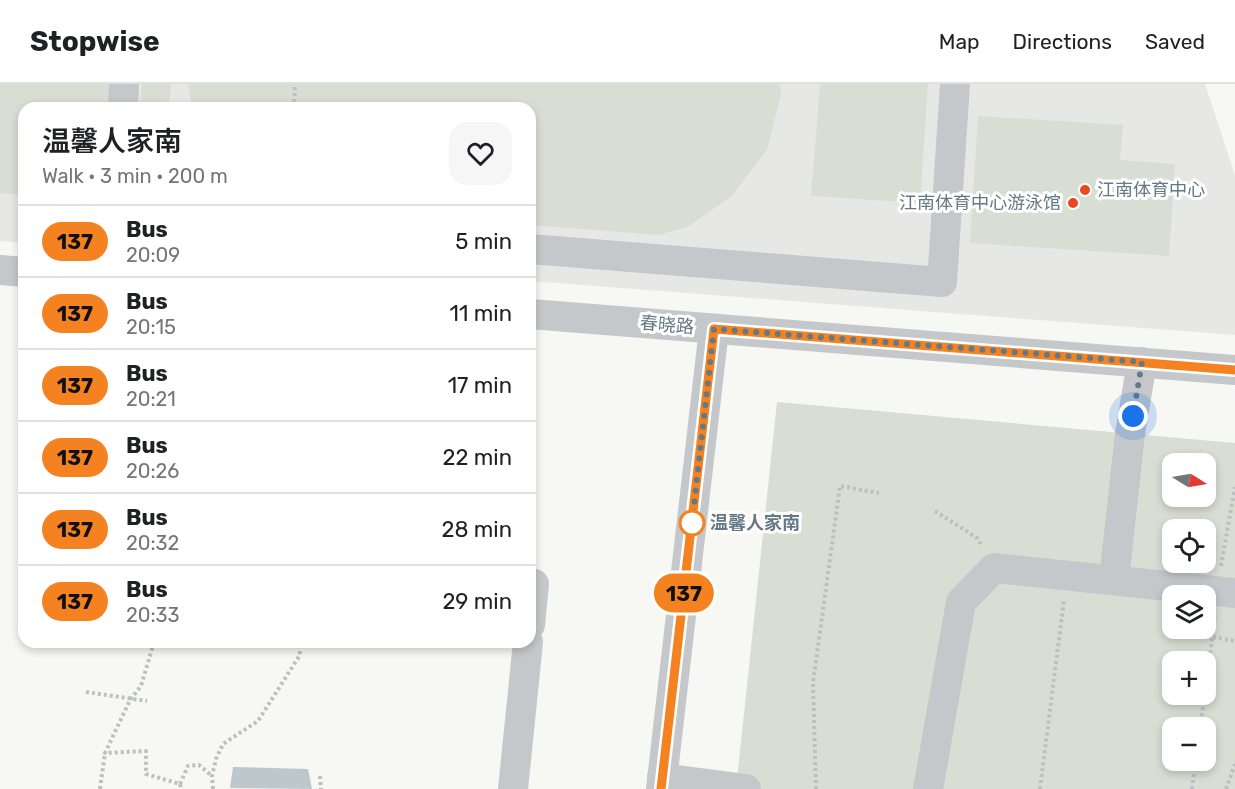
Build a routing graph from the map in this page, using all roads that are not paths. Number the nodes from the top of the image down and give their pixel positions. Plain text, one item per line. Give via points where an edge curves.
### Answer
1 (124, 84) edge
2 (956, 84) edge
3 (123, 102) edge
4 (536, 249) edge
5 (0, 270) edge
6 (18, 272) edge
7 (536, 314) edge
8 (714, 329) junction
9 (1142, 362) junction
10 (1235, 370) edge
11 (1114, 580) junction
12 (1235, 593) edge
13 (527, 648) edge
14 (662, 784) edge
15 (513, 789) edge
16 (746, 789) edge
17 (928, 789) edge

1 - 3 street
2 - 4 street via 942,282
5 - 6 street
7 - 8 street, 春晓路
8 - 9 street, 春晓路
8 - 14 street
9 - 10 street, 春晓路
9 - 11 street
11 - 12 street
11 - 17 street via 994,568 961,602
13 - 15 street
14 - 16 street

